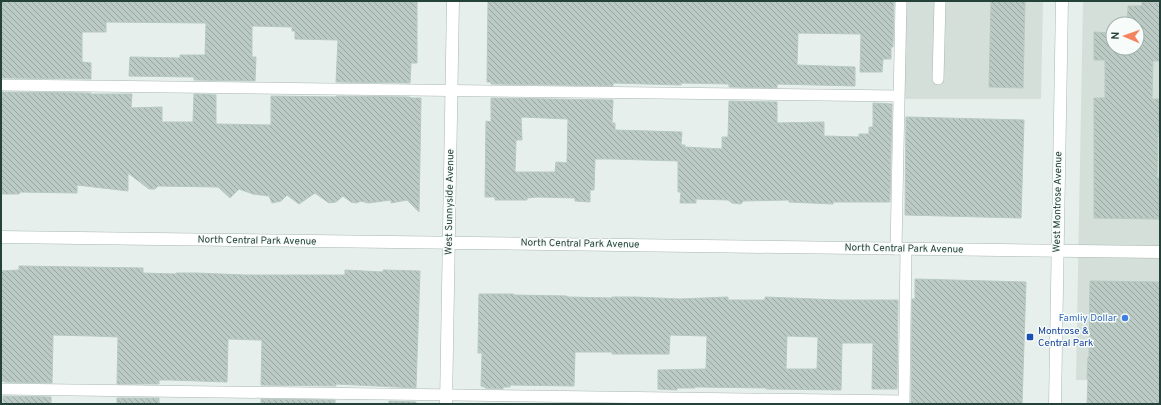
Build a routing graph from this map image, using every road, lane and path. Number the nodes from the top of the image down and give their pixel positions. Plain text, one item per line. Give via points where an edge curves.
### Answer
1 (454, 1) edge
2 (901, 1) edge
3 (940, 1) edge
4 (1062, 1) edge
5 (938, 79) dead end
6 (1, 85) edge
7 (452, 91) junction
8 (899, 96) junction
9 (1, 237) edge
10 (449, 243) junction
11 (901, 249) junction
12 (1057, 251) junction
13 (1160, 252) edge
14 (1, 389) edge
15 (446, 400) edge
16 (904, 402) edge
17 (1055, 404) edge

1 - 7 street, West Sunnyside Avenue
2 - 8 lane
3 - 5 lane
4 - 12 street, West Montrose Avenue
6 - 7 lane
7 - 8 lane
7 - 10 street, West Sunnyside Avenue
8 - 11 lane
9 - 10 street, North Central Park Avenue
10 - 11 street, North Central Park Avenue
10 - 15 street, West Sunnyside Avenue
11 - 12 street, North Central Park Avenue
11 - 16 lane
12 - 13 street, North Central Park Avenue
12 - 17 street, West Montrose Avenue
14 - 15 lane
15 - 16 lane

